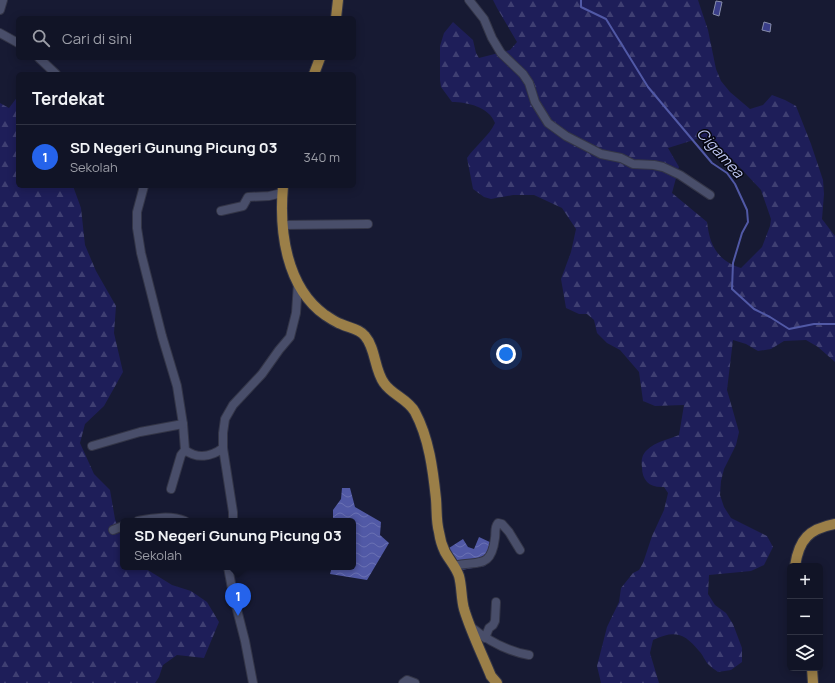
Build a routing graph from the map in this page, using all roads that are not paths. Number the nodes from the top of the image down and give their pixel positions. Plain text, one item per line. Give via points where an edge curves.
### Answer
1 (3, 0) edge
2 (338, 0) edge
3 (469, 0) edge
4 (0, 10) edge
5 (336, 16) edge
6 (0, 33) edge
7 (16, 42) edge
8 (41, 60) edge
9 (319, 60) edge
10 (54, 72) edge
11 (315, 72) edge
12 (143, 188) edge
13 (282, 189) edge
14 (710, 195) dead end
15 (221, 211) dead end
16 (368, 224) dead end
17 (282, 225) junction
18 (298, 282) junction
19 (183, 424) junction
20 (92, 446) dead end
21 (223, 448) junction
22 (185, 450) junction
23 (171, 489) dead end
24 (233, 518) edge
25 (835, 524) edge
26 (120, 527) edge
27 (113, 530) dead end
28 (520, 550) dead end
29 (797, 563) edge
30 (454, 566) junction
31 (229, 570) edge
32 (496, 602) dead end
33 (470, 626) junction
34 (485, 638) junction
35 (529, 655) dead end
36 (812, 671) edge
37 (253, 683) edge
38 (403, 683) edge
39 (415, 683) edge
40 (496, 683) edge
41 (813, 683) edge

1 - 4 street
2 - 5 main road
3 - 14 street via 484,19 501,53 529,83 535,102 548,123 566,136 601,154 621,158 633,164 663,168 680,175
6 - 7 street
8 - 10 street
9 - 11 main road
12 - 19 street via 137,212 140,246 163,342 177,386
13 - 15 street via 269,196 248,197 243,206
13 - 17 main road
16 - 17 street
17 - 18 main road via 287,253
18 - 21 street via 292,333 262,374 228,413 223,433
18 - 30 main road via 303,292 324,314 364,335 371,346 384,384 414,411 430,457 439,535
19 - 20 street via 140,432
19 - 22 street
21 - 22 street via 208,456
21 - 24 street
22 - 23 street via 181,455
25 - 29 main road via 817,529 806,537 799,550
26 - 27 street
28 - 30 street via 509,532 498,523 495,526 494,544 489,559 484,563
30 - 33 main road via 460,580
31 - 37 street
32 - 34 street via 495,621
33 - 34 street
33 - 40 main road
34 - 35 street via 509,650
36 - 41 main road
38 - 39 street via 407,680

